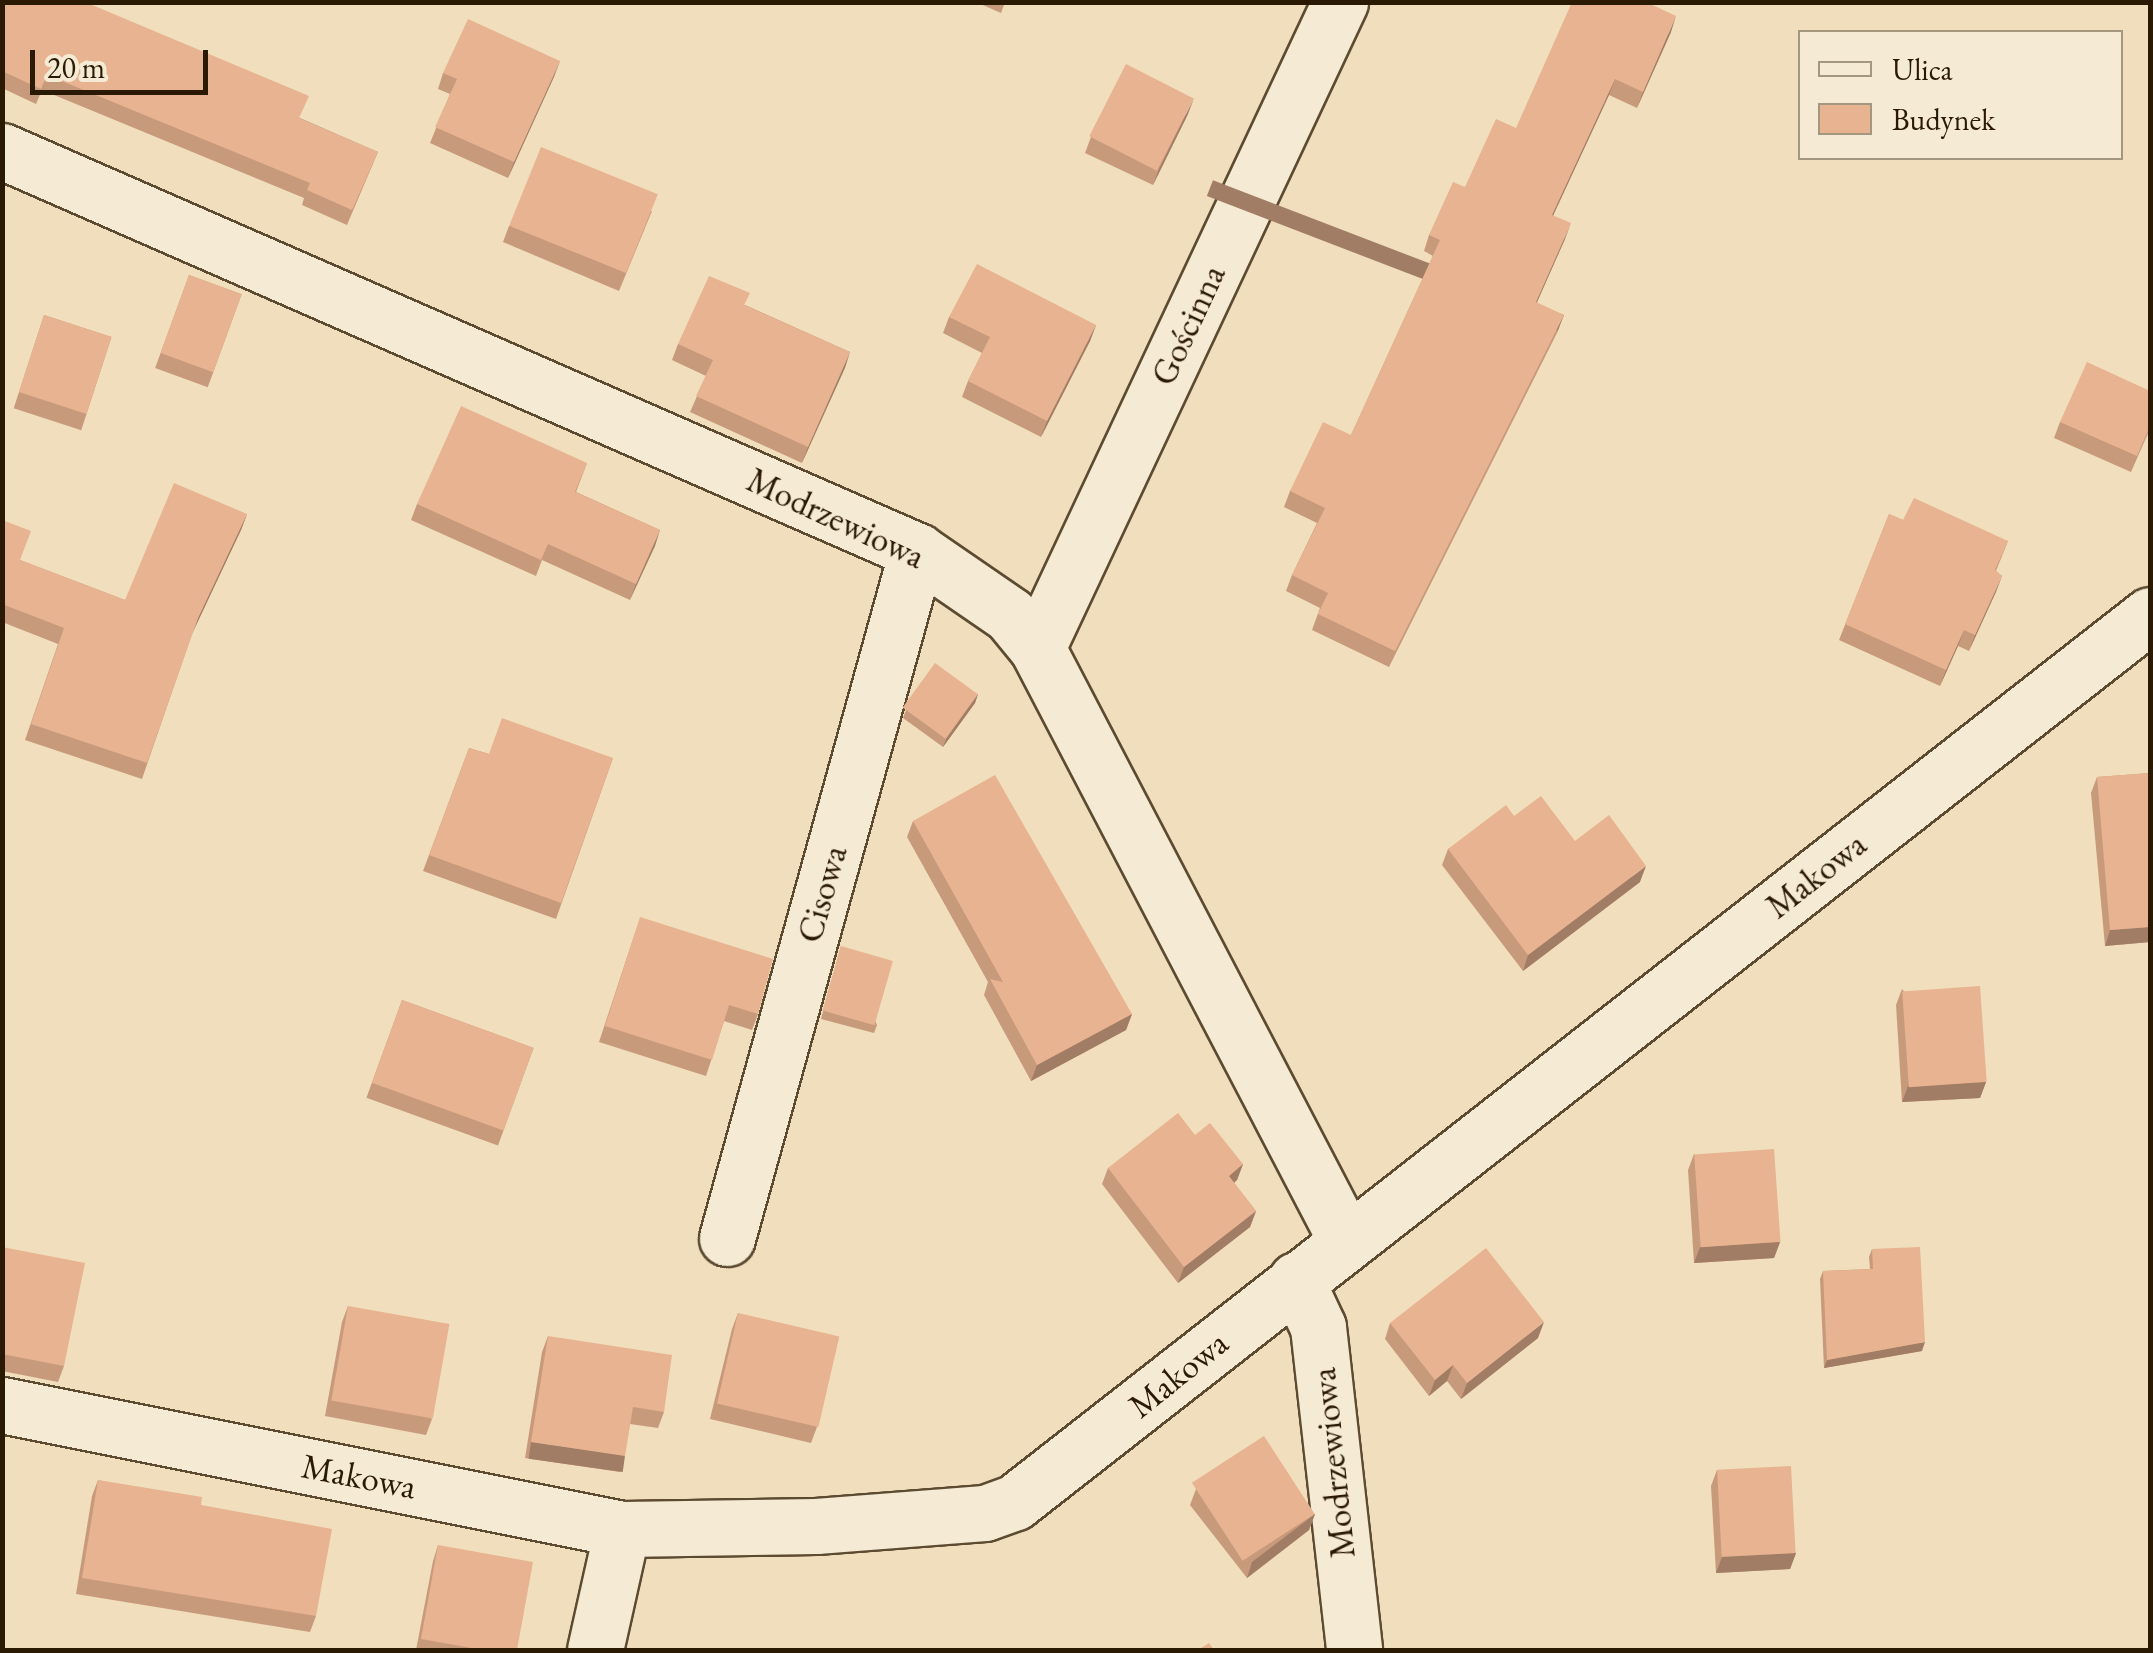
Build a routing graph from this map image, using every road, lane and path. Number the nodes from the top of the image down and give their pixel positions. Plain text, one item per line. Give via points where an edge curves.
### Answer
1 (1340, 2) edge
2 (2, 150) edge
3 (918, 551) junction
4 (2150, 615) edge
5 (1036, 648) junction
6 (727, 1238) dead end
7 (1346, 1240) junction
8 (1296, 1280) junction
9 (2, 1405) edge
10 (622, 1528) junction
11 (595, 1650) edge
12 (1354, 1650) edge

1 - 5 street, Gościnna
2 - 3 street, Modrzewiowa
3 - 5 street, Modrzewiowa via 1010,615
3 - 6 street, Cisowa
4 - 7 street, Makowa
5 - 7 street, Modrzewiowa
7 - 8 street, Makowa
8 - 10 street, Makowa via 1000,1508 816,1526
8 - 12 street, Modrzewiowa via 1318,1327
9 - 10 street, Makowa
10 - 11 street

